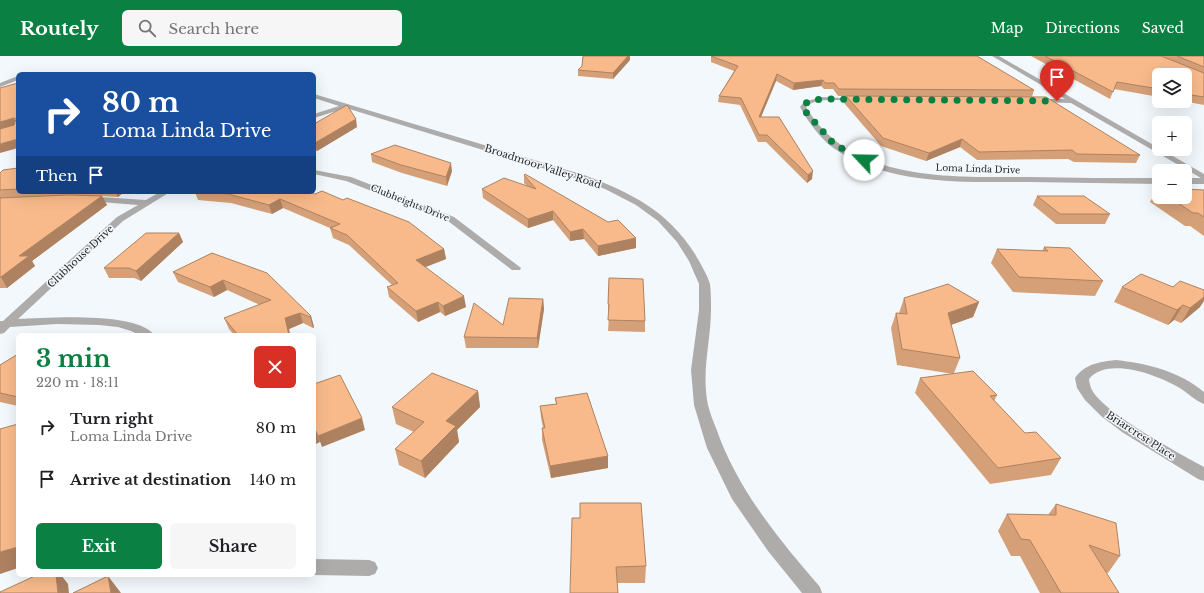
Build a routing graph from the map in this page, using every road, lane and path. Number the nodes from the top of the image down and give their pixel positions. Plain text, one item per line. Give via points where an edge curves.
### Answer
1 (995, 56) edge
2 (0, 77) edge
3 (16, 78) edge
4 (16, 79) edge
5 (0, 84) edge
6 (316, 97) edge
7 (872, 100) edge
8 (1024, 101) edge
9 (1072, 101) junction
10 (345, 106) junction
11 (316, 115) edge
12 (316, 172) edge
13 (1204, 177) edge
14 (1152, 181) edge
15 (1192, 181) edge
16 (1204, 181) edge
17 (162, 194) edge
18 (80, 198) edge
19 (146, 203) junction
20 (516, 268) dead end
21 (2, 326) edge
22 (144, 333) edge
23 (1204, 399) edge
24 (1204, 475) edge
25 (316, 567) edge
26 (369, 568) dead end
27 (813, 593) edge

1 - 9 street
2 - 3 street
4 - 5 street
6 - 10 street, Broadmoor Valley Road
7 - 14 street, Loma Linda Drive via 818,100 808,102 804,107 834,144 867,161 908,173 968,180
8 - 9 street
9 - 13 street
10 - 11 street
10 - 27 street, Broadmoor Valley Road via 581,177 639,203 661,219 681,240 704,284 705,310 698,370 701,405 715,448 738,494 774,546
12 - 20 street, Clubheights Drive via 348,179 451,219
15 - 16 street
17 - 19 street, Clubhouse Drive
18 - 19 street
19 - 21 street, Clubhouse Drive via 120,219
21 - 22 street via 89,321 131,327
23 - 24 street, Briarcrest Place via 1172,378 1135,366 1099,366 1088,371 1082,378 1084,388 1090,397 1106,413
25 - 26 street

